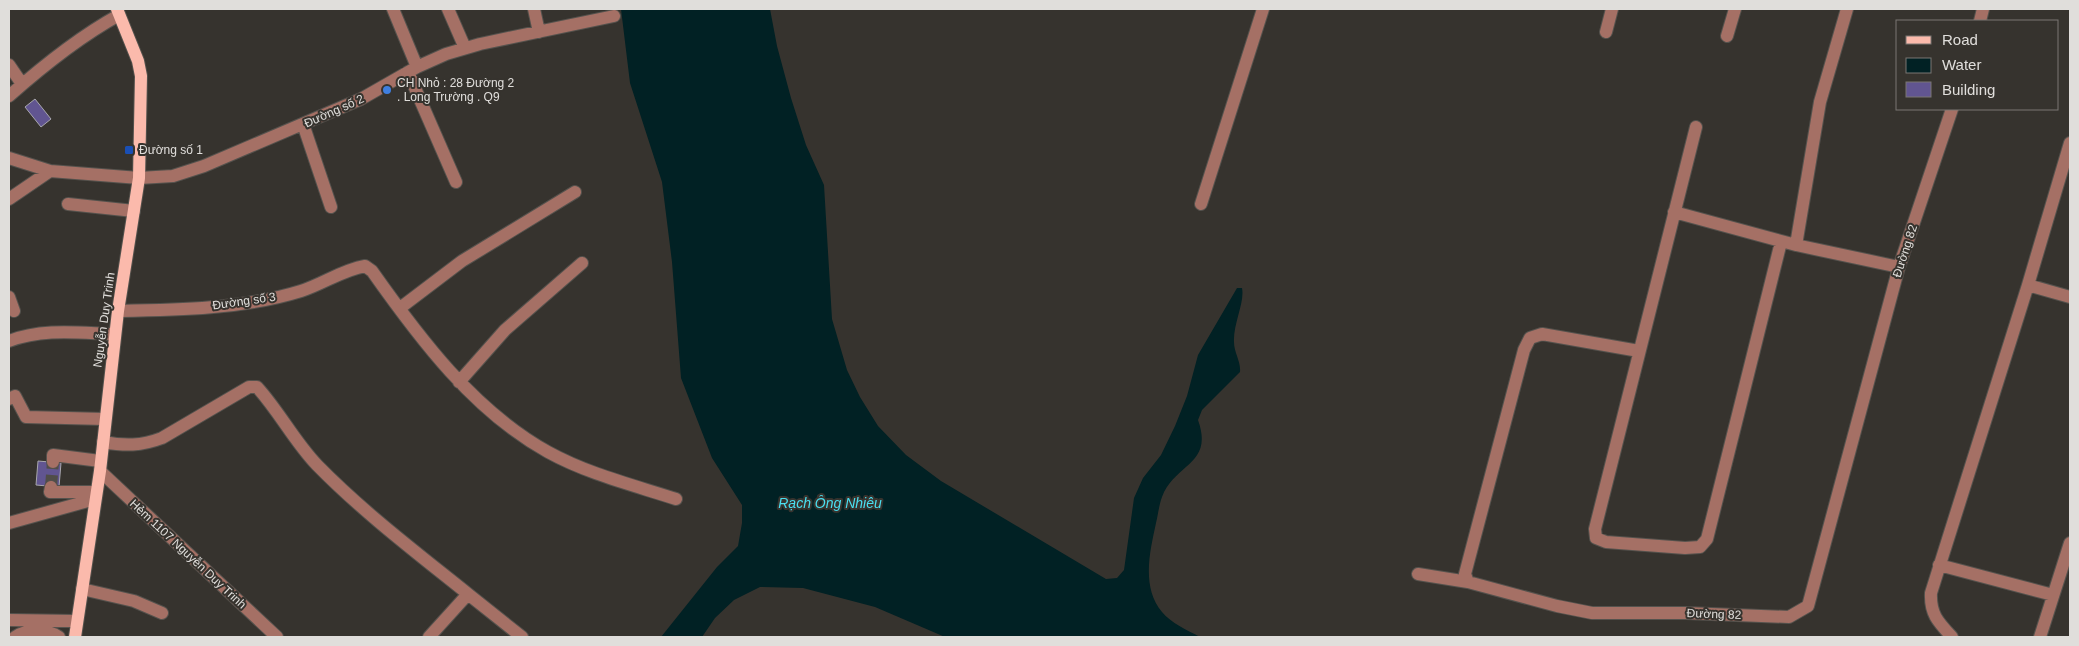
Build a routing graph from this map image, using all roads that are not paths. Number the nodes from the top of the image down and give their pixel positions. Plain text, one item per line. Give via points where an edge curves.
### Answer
1 (393, 9) edge
2 (448, 9) edge
3 (534, 9) edge
4 (1263, 9) edge
5 (1612, 9) edge
6 (1736, 9) edge
7 (1847, 9) edge
8 (118, 12) edge
9 (614, 16) dead end
10 (539, 32) junction
11 (1606, 32) dead end
12 (1728, 36) dead end
13 (465, 48) junction
14 (9, 65) edge
15 (413, 70) junction
16 (22, 84) junction
17 (9, 96) edge
18 (1952, 110) edge
19 (302, 124) junction
20 (1696, 126) dead end
21 (2070, 143) edge
22 (9, 158) edge
23 (50, 171) junction
24 (139, 178) junction
25 (456, 182) dead end
26 (575, 192) dead end
27 (9, 199) edge
28 (68, 204) dead end
29 (1201, 204) dead end
30 (331, 207) dead end
31 (134, 211) junction
32 (1674, 212) junction
33 (1782, 242) junction
34 (1796, 245) junction
35 (582, 263) dead end
36 (1899, 267) junction
37 (2028, 286) junction
38 (9, 297) edge
39 (2070, 297) edge
40 (400, 308) junction
41 (14, 311) dead end
42 (118, 311) junction
43 (116, 334) junction
44 (9, 341) edge
45 (1639, 351) junction
46 (460, 382) junction
47 (9, 399) edge
48 (105, 419) junction
49 (103, 442) junction
50 (53, 462) dead end
51 (100, 466) junction
52 (51, 487) dead end
53 (95, 496) junction
54 (676, 499) dead end
55 (9, 523) edge
56 (2070, 543) edge
57 (1939, 565) junction
58 (1418, 574) dead end
59 (1468, 582) junction
60 (82, 589) junction
61 (468, 594) junction
62 (2054, 596) junction
63 (162, 613) dead end
64 (9, 620) edge
65 (77, 621) junction
66 (14, 637) edge
67 (59, 637) edge
68 (75, 637) edge
69 (277, 637) edge
70 (429, 637) edge
71 (522, 637) edge
72 (1952, 637) edge
73 (2040, 637) edge

1 - 15 street
2 - 13 street
3 - 10 street
4 - 29 street
5 - 11 street
6 - 12 street
7 - 34 street via 1820,102
8 - 16 street via 45,63
8 - 24 main road, Nguyễn Duy Trinh via 138,60
9 - 10 street, Đường số 2
10 - 13 street, Đường số 2
13 - 15 street, Đường số 2
14 - 16 street
15 - 19 street, Đường số 2 via 361,99
15 - 25 street
16 - 17 street
18 - 36 street, Đường 82
19 - 24 street, Đường số 2 via 204,166 173,176
19 - 30 street
20 - 32 street
21 - 37 street
22 - 23 street, Đường số 2
23 - 24 street, Đường số 2
23 - 27 street
24 - 31 main road, Nguyễn Duy Trinh
26 - 40 street via 462,261
28 - 31 street
31 - 42 main road, Nguyễn Duy Trinh
32 - 33 street
32 - 45 street
33 - 34 street
33 - 45 street via 1706,539 1700,547 1606,542 1596,538 1595,529
34 - 36 street
35 - 46 street via 505,330
36 - 59 street, Đường 82 via 1808,606 1801,612 1789,617 1592,613
37 - 39 street
37 - 57 street
38 - 41 street
40 - 42 street, Đường số 3 via 365,266 272,299 160,311
40 - 46 street via 431,351
42 - 43 main road, Nguyễn Duy Trinh
43 - 44 street via 40,333
43 - 48 main road, Nguyễn Duy Trinh
45 - 59 street via 1542,334 1530,338 1524,350 1465,574
46 - 54 street via 526,438 549,452 593,472
47 - 48 street via 15,396 26,416
48 - 49 main road, Nguyễn Duy Trinh
49 - 51 main road, Nguyễn Duy Trinh
49 - 61 street via 126,446 149,443 257,386 317,465
50 - 51 street via 53,455
51 - 53 main road, Nguyễn Duy Trinh
51 - 69 street, Hẻm 1107 Nguyễn Duy Trinh
52 - 53 street via 50,492
53 - 55 street
53 - 60 main road, Nguyễn Duy Trinh
56 - 62 street
57 - 62 street
57 - 72 street via 1931,593 1931,607 1934,617
58 - 59 street, Đường 82
60 - 63 street via 134,601
60 - 65 main road, Nguyễn Duy Trinh
61 - 70 street
61 - 71 street
62 - 73 street
64 - 65 street
65 - 68 main road, Nguyễn Duy Trinh
66 - 67 street via 30,630 41,630

